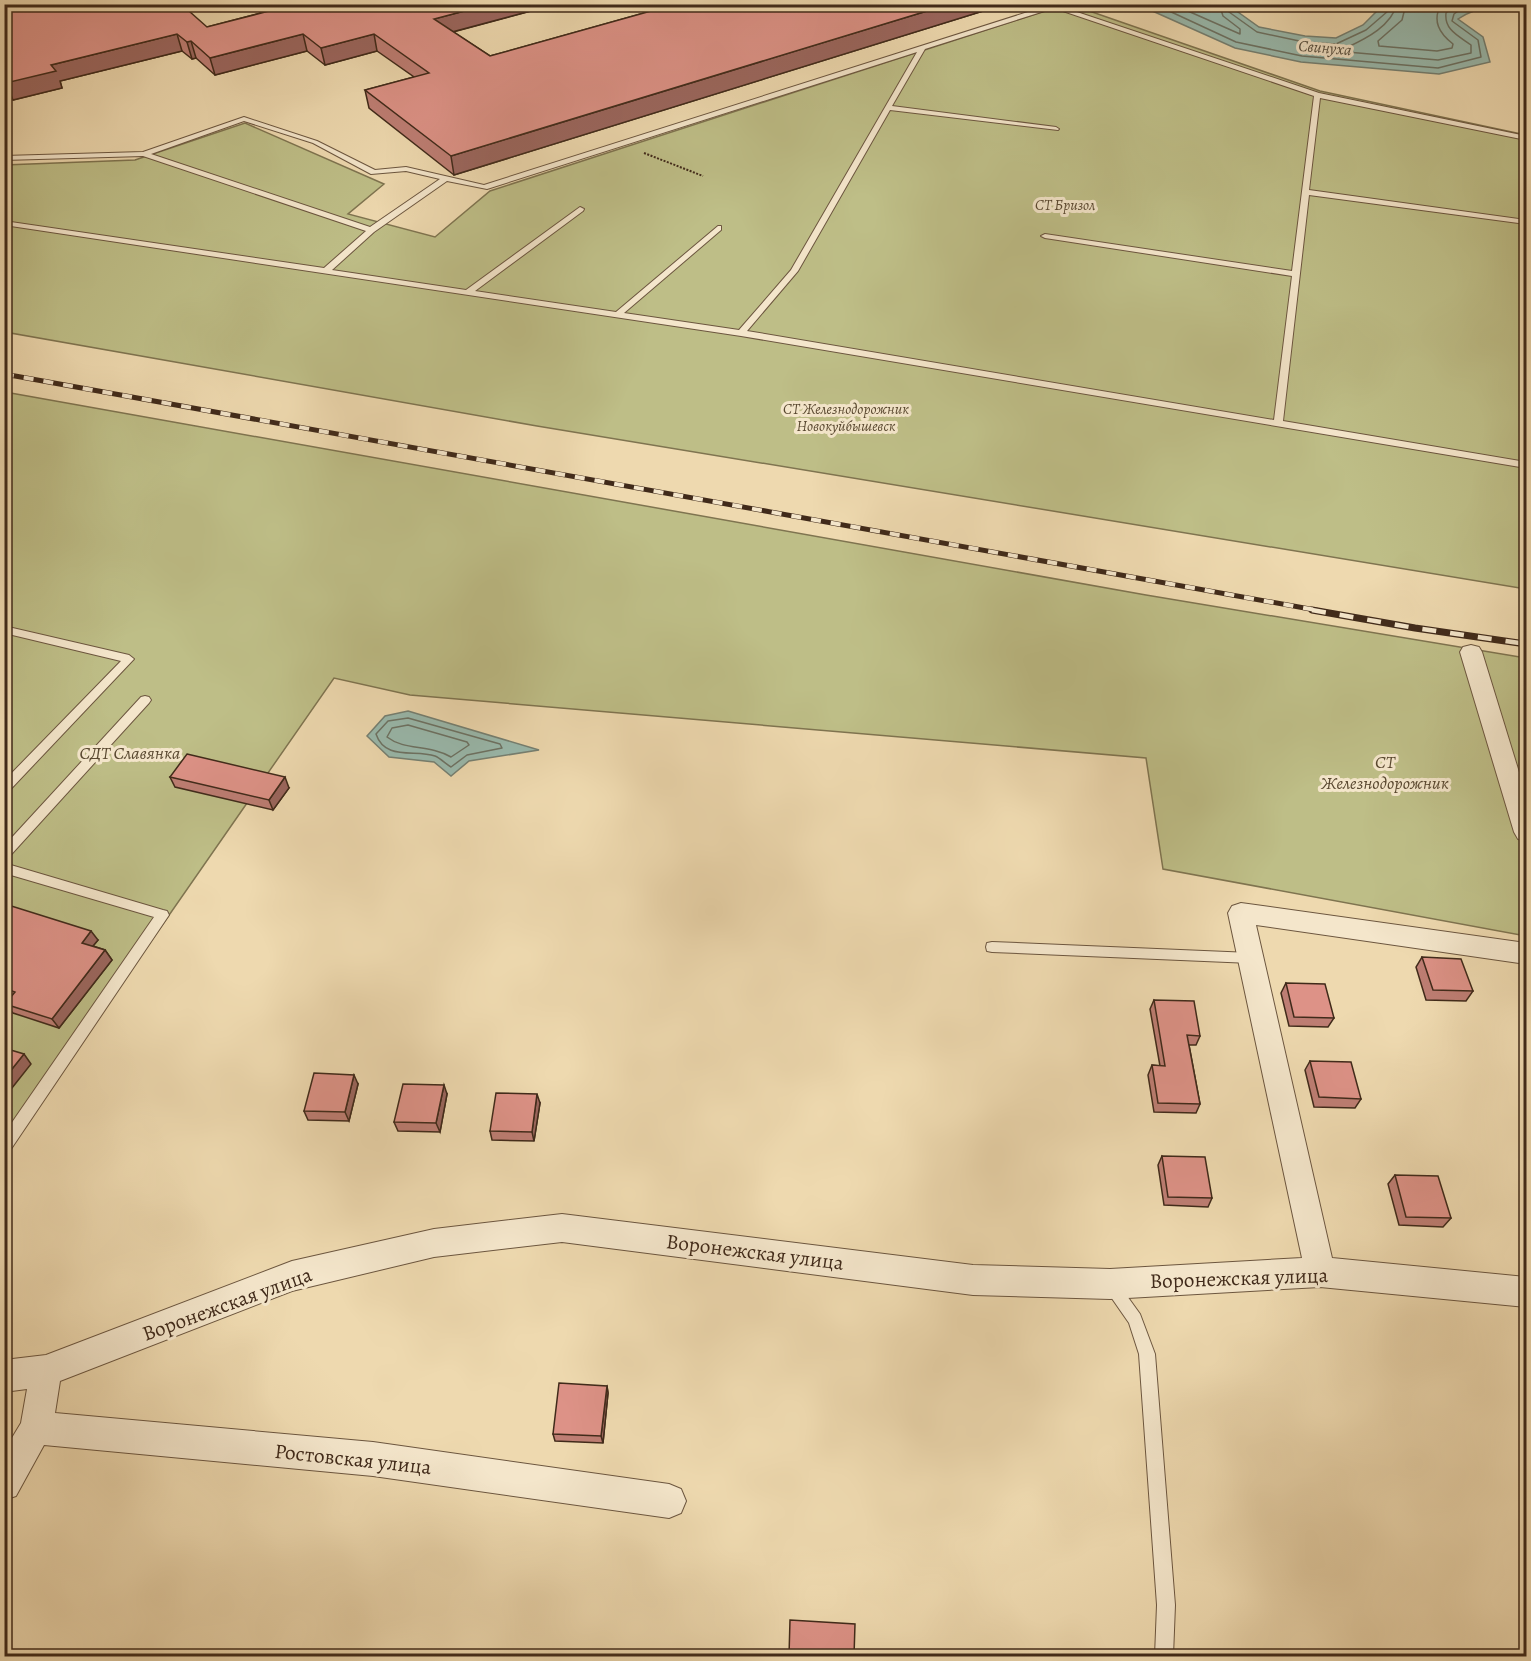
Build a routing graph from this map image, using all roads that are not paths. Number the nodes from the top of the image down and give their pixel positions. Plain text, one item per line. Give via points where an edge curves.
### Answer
1 (922, 48) junction
2 (1317, 95) junction
3 (888, 108) junction
4 (1056, 129) dead end
5 (1527, 138) edge
6 (144, 154) junction
7 (4, 158) edge
8 (445, 179) junction
9 (1306, 192) junction
10 (580, 209) dead end
11 (1527, 222) edge
12 (4, 223) edge
13 (718, 228) dead end
14 (371, 230) junction
15 (1045, 236) dead end
16 (325, 273) junction
17 (1296, 274) junction
18 (467, 293) junction
19 (617, 315) junction
20 (741, 333) junction
21 (1278, 424) junction
22 (1527, 465) edge
23 (4, 628) edge
24 (1471, 652) dead end
25 (145, 700) dead end
26 (4, 789) edge
27 (1527, 832) edge
28 (4, 855) edge
29 (4, 868) edge
30 (992, 947) dead end
31 (1527, 953) edge
32 (1251, 958) junction
33 (4, 1147) edge
34 (1320, 1272) junction
35 (1110, 1284) junction
36 (1527, 1292) edge
37 (46, 1371) junction
38 (4, 1376) edge
39 (36, 1428) junction
40 (4, 1484) edge
41 (669, 1501) dead end
42 (1164, 1656) edge

1 - 2 lane via 1054,6
1 - 3 lane
1 - 8 lane via 484,187
2 - 5 lane
2 - 9 lane
3 - 4 lane
3 - 20 lane via 794,271
6 - 7 lane
6 - 8 lane via 244,119 315,142 374,172 406,169
6 - 14 lane
8 - 14 lane
9 - 11 lane
9 - 17 lane
10 - 18 lane
12 - 16 lane
13 - 19 lane
14 - 16 lane
15 - 17 lane
16 - 18 lane
17 - 21 lane
18 - 19 lane
19 - 20 lane
20 - 21 lane
21 - 22 lane
23 - 26 lane via 129,659
24 - 27 street
25 - 28 lane
29 - 33 lane via 163,915
30 - 32 lane
31 - 32 street via 1241,913
32 - 34 street
34 - 35 street, Воронежская улица
34 - 36 street, Воронежская улица
35 - 37 street, Воронежская улица via 972,1280 562,1228 434,1243 292,1276
35 - 42 lane via 1135,1318 1147,1354 1166,1605
37 - 38 street, Воронежская улица
37 - 39 street
39 - 40 street
39 - 41 street, Ростовская улица via 373,1459

